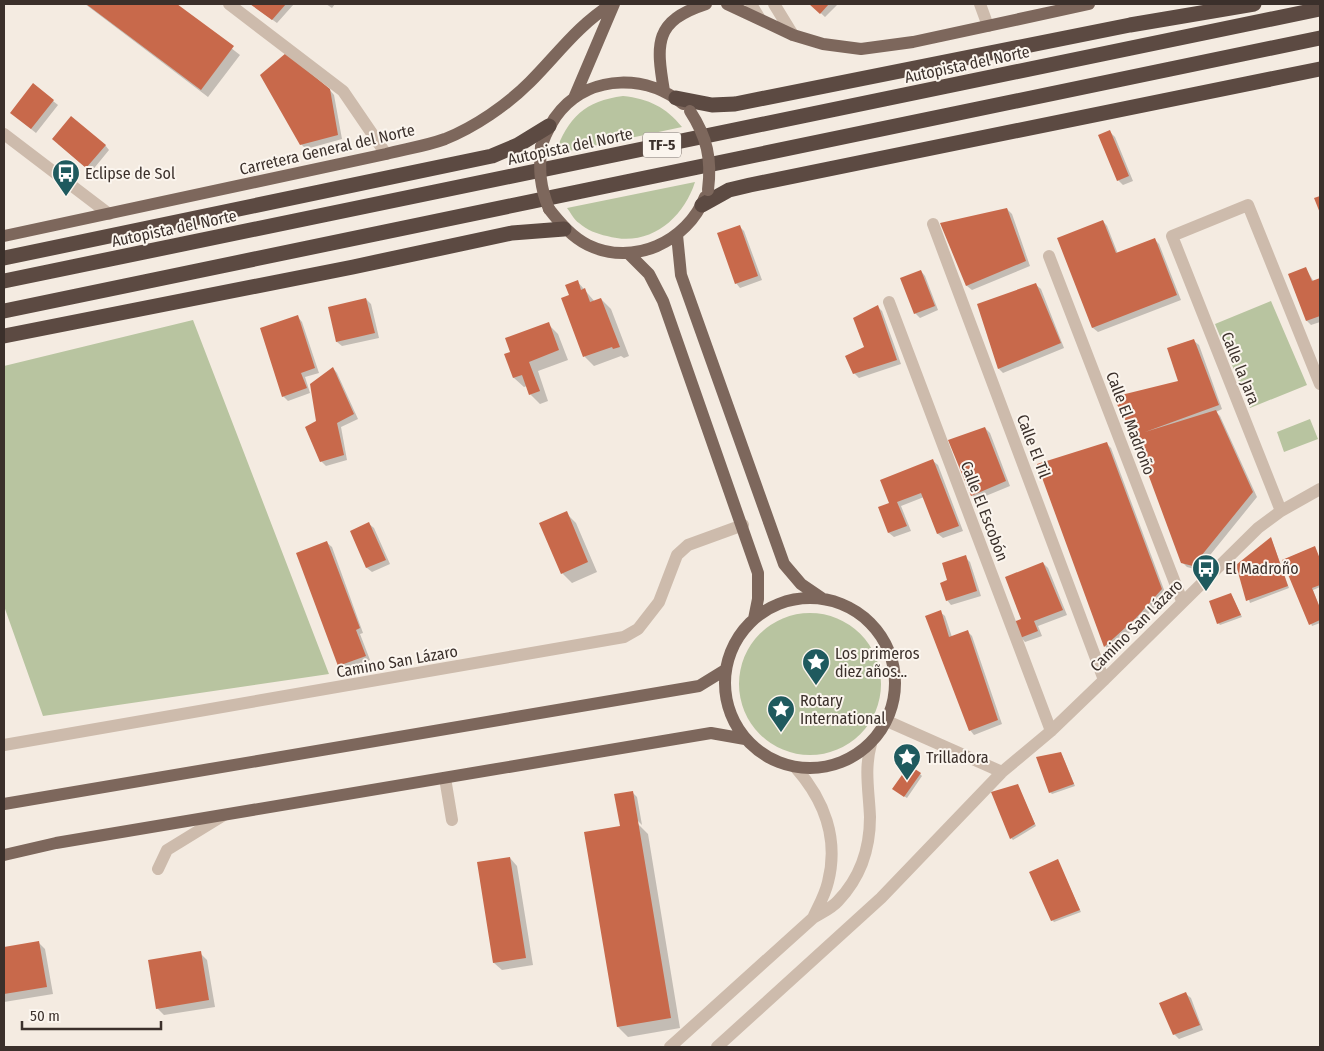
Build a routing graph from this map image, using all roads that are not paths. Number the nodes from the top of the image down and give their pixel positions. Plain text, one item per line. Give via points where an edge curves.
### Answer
1 (229, 4) edge
2 (613, 4) edge
3 (706, 4) edge
4 (727, 4) edge
5 (752, 4) edge
6 (774, 4) edge
7 (980, 4) edge
8 (1089, 4) edge
9 (1254, 4) edge
10 (1320, 9) edge
11 (760, 18) junction
12 (988, 26) junction
13 (793, 35) junction
14 (1320, 38) edge
15 (1320, 68) edge
16 (670, 95) junction
17 (574, 98) junction
18 (549, 126) junction
19 (4, 134) edge
20 (386, 154) junction
21 (702, 206) junction
22 (109, 214) junction
23 (933, 224) dead end
24 (564, 229) junction
25 (677, 235) junction
26 (4, 236) edge
27 (628, 253) junction
28 (1049, 256) dead end
29 (4, 258) edge
30 (4, 281) edge
31 (889, 302) dead end
32 (4, 311) edge
33 (4, 336) edge
34 (1320, 384) edge
35 (1320, 489) edge
36 (1281, 511) junction
37 (742, 525) junction
38 (823, 599) junction
39 (1182, 601) junction
40 (754, 619) junction
41 (725, 670) junction
42 (1104, 680) junction
43 (887, 721) junction
44 (1051, 731) junction
45 (745, 739) junction
46 (871, 744) junction
47 (4, 745) edge
48 (796, 768) junction
49 (1002, 772) junction
50 (445, 778) junction
51 (4, 804) edge
52 (224, 815) junction
53 (452, 820) dead end
54 (4, 855) edge
55 (158, 869) dead end
56 (813, 918) junction
57 (670, 1047) edge
58 (717, 1047) edge

1 - 20 street via 343,91
2 - 17 main road
2 - 20 main road, Carretera General del Norte via 573,34 529,83 472,126 444,139
3 - 16 main road via 690,9 670,23 660,40 659,62
4 - 11 main road
5 - 11 street
6 - 13 street
7 - 12 street
8 - 12 main road
9 - 16 highway via 1130,25 735,104 712,105
10 - 30 highway, Autopista del Norte / TF-5
11 - 13 main road
12 - 13 main road via 861,50
14 - 32 highway, TF-5
15 - 21 highway via 750,185 729,190
16 - 17 main road via 635,82 593,88
16 - 21 main road, bridge via 690,112 707,144 710,171
17 - 18 main road
18 - 24 main road, bridge via 541,147 541,189 549,209
18 - 29 highway via 492,156
19 - 22 street
20 - 22 main road, Carretera General del Norte
21 - 25 main road
22 - 26 main road, Carretera General del Norte
23 - 42 street, Calle El Til
24 - 27 main road via 588,245 608,252
24 - 33 highway via 512,233
25 - 27 main road via 656,247
25 - 38 main road via 681,275 784,564 800,584
27 - 37 main road via 650,274 663,301
28 - 39 street, Calle El Madroño
31 - 44 street, Calle El Escobón
34 - 36 street, Calle la Jara via 1248,206 1172,236
35 - 36 street, Camino San Lázaro
36 - 39 street, Camino San Lázaro via 1258,528
37 - 40 main road via 758,573
37 - 47 street, Camino San Lázaro via 688,545 678,555 659,602 638,629 624,637
38 - 40 main road via 786,601
38 - 43 main road via 846,605 880,634 896,677
39 - 42 street, Camino San Lázaro
40 - 41 main road via 740,634
41 - 45 main road via 724,689 728,707
41 - 51 main road via 699,686
42 - 44 street, Camino San Lázaro
43 - 46 main road
43 - 49 street
44 - 49 street, Camino San Lázaro
45 - 48 main road via 760,753
45 - 50 main road via 711,733
46 - 48 main road via 849,760 823,768
46 - 56 street via 866,763 870,817 868,848 859,873 838,902
48 - 56 street via 822,804 828,821 832,854 828,883
49 - 58 street, Camino San Lázaro via 881,898
50 - 52 main road
50 - 53 street
52 - 54 main road via 56,843
52 - 55 street via 167,850
56 - 57 street

